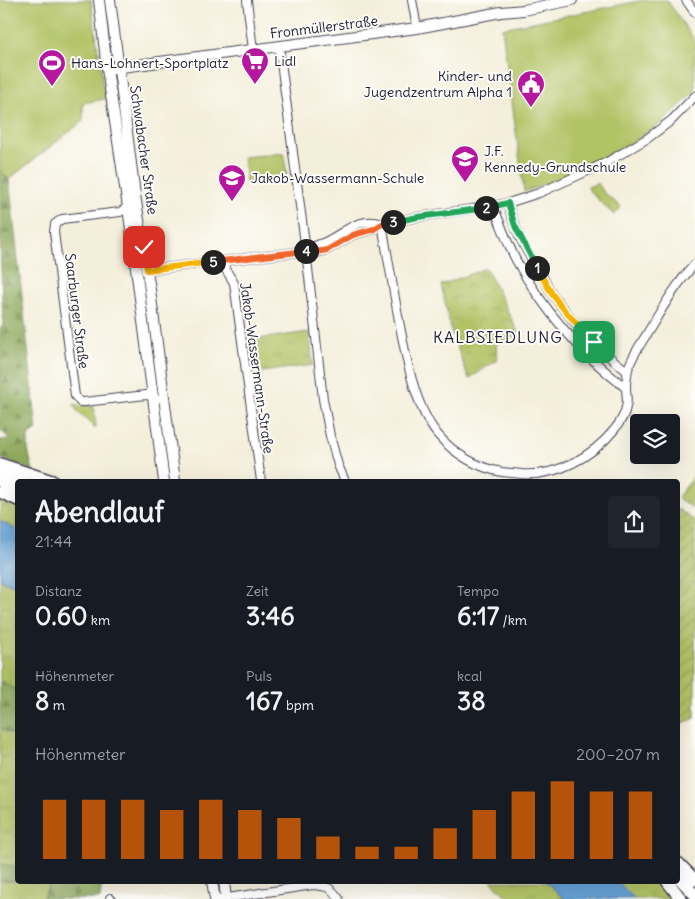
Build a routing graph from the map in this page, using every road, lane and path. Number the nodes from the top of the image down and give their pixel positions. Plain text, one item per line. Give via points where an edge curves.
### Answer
1 (99, 0) edge
2 (110, 0) edge
3 (246, 0) edge
4 (412, 0) edge
5 (572, 0) edge
6 (686, 0) edge
7 (695, 13) edge
8 (417, 28) junction
9 (279, 47) junction
10 (252, 50) junction
11 (118, 67) junction
12 (107, 69) junction
13 (695, 96) edge
14 (135, 195) junction
15 (508, 203) junction
16 (493, 206) junction
17 (128, 207) junction
18 (382, 224) junction
19 (306, 251) junction
20 (224, 261) junction
21 (695, 264) edge
22 (147, 270) junction
23 (628, 372) junction
24 (626, 388) junction
25 (153, 396) junction
26 (164, 405) junction
27 (0, 464) edge
28 (0, 471) edge
29 (19, 479) edge
30 (46, 479) edge
31 (164, 479) edge
32 (175, 479) edge
33 (261, 479) edge
34 (343, 479) edge
35 (0, 481) edge
36 (15, 488) edge
37 (0, 492) edge
38 (15, 499) edge
39 (680, 865) edge
40 (680, 879) edge
41 (695, 880) edge
42 (214, 884) edge
43 (224, 884) edge
44 (669, 884) edge
45 (695, 895) edge
46 (221, 899) edge
47 (339, 899) edge
48 (681, 899) edge

1 - 12 main road, Schwabacher Straße
2 - 11 main road, Schwabacher Straße
3 - 10 street
4 - 8 street
5 - 8 main road, Fronmüllerstraße
6 - 7 street
8 - 9 main road, Fronmüllerstraße
9 - 10 main road, Fronmüllerstraße
9 - 19 street
10 - 11 main road, Fronmüllerstraße
11 - 12 main road, Fronmüllerstraße
11 - 14 main road, Schwabacher Straße
12 - 17 main road, Schwabacher Straße
13 - 15 street via 672,120 609,161 539,193
14 - 17 street
14 - 22 main road, Schwabacher Straße
15 - 16 street
15 - 23 street via 515,226 552,294 594,342
16 - 18 street
16 - 24 street via 516,259 554,316 582,350
17 - 25 main road, Schwabacher Straße
17 - 25 street, Saarburger Straße via 120,212 62,219 55,224 75,396 84,402
18 - 19 street via 374,221 356,225
18 - 24 street via 404,345 416,391 436,434 456,452 502,472 548,472 577,462 614,429 626,407
19 - 20 street
19 - 34 street via 323,398
20 - 22 street
20 - 33 street, Jakob-Wassermann-Straße via 234,283
21 - 23 street via 666,303 631,360
22 - 26 main road, Schwabacher Straße
23 - 24 street
25 - 26 street
25 - 31 main road, Schwabacher Straße
26 - 32 main road, Schwabacher Straße
27 - 30 highway
28 - 29 highway
35 - 36 highway
37 - 38 highway
39 - 41 highway
40 - 45 highway
42 - 46 main road
43 - 46 main road
44 - 48 highway
46 - 47 street via 313,885 326,886

